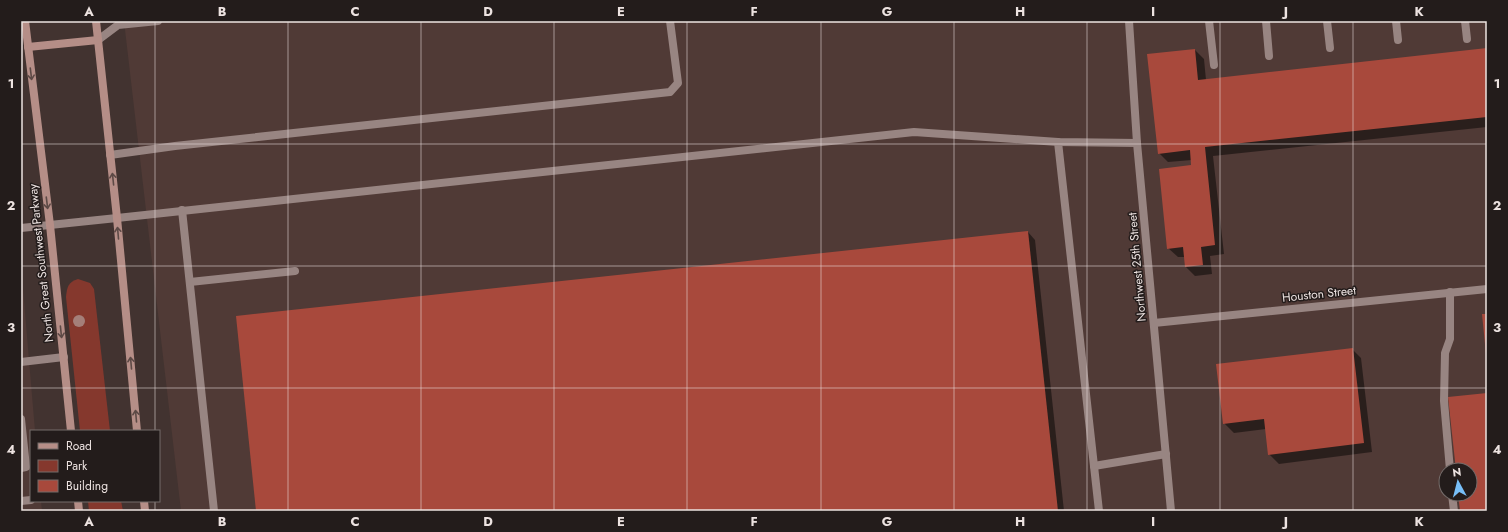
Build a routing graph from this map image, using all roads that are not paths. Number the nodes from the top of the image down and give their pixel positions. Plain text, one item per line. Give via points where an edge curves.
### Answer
1 (25, 21) edge
2 (96, 21) edge
3 (158, 21) edge
4 (670, 21) edge
5 (1129, 21) edge
6 (1209, 21) edge
7 (1266, 21) edge
8 (1327, 21) edge
9 (1396, 21) edge
10 (1465, 21) edge
11 (1467, 39) dead end
12 (98, 40) junction
13 (1398, 40) dead end
14 (24, 46) edge
15 (1330, 48) dead end
16 (1269, 56) dead end
17 (1214, 65) dead end
18 (1058, 142) junction
19 (1137, 143) junction
20 (110, 155) junction
21 (182, 210) junction
22 (117, 218) junction
23 (50, 225) junction
24 (21, 228) edge
25 (295, 271) dead end
26 (190, 282) junction
27 (1487, 288) edge
28 (1450, 292) junction
29 (1154, 323) junction
30 (64, 357) junction
31 (21, 362) edge
32 (21, 419) edge
33 (71, 430) edge
34 (137, 430) edge
35 (1166, 454) junction
36 (1449, 462) edge
37 (1094, 466) junction
38 (21, 468) edge
39 (214, 511) edge
40 (1099, 511) edge
41 (1171, 511) edge

1 - 14 main road, North Great Southwest Parkway
2 - 12 main road
3 - 12 street via 118,24
4 - 20 street via 678,83 670,92
5 - 19 street, Northwest 25th Street
6 - 17 street
7 - 16 street
8 - 15 street
9 - 13 street
10 - 11 street
12 - 14 main road
12 - 20 main road
14 -> 23 main road, North Great Southwest Parkway
18 - 19 street
18 - 21 street via 914,132
18 - 37 street
19 - 29 street, Northwest 25th Street
22 -> 20 main road
21 - 22 street
21 - 26 street
22 - 23 street
34 -> 22 main road
23 - 24 street
23 -> 30 main road, North Great Southwest Parkway
25 - 26 street
26 - 39 street
27 - 28 street, Houston Street
28 - 29 street, Houston Street
28 - 36 street via 1450,339 1445,353 1444,401
29 - 35 street, Northwest 25th Street
30 - 31 street
30 - 33 main road, North Great Southwest Parkway
32 - 38 street via 26,468
35 - 37 street
35 - 41 street, Northwest 25th Street
37 - 40 street

